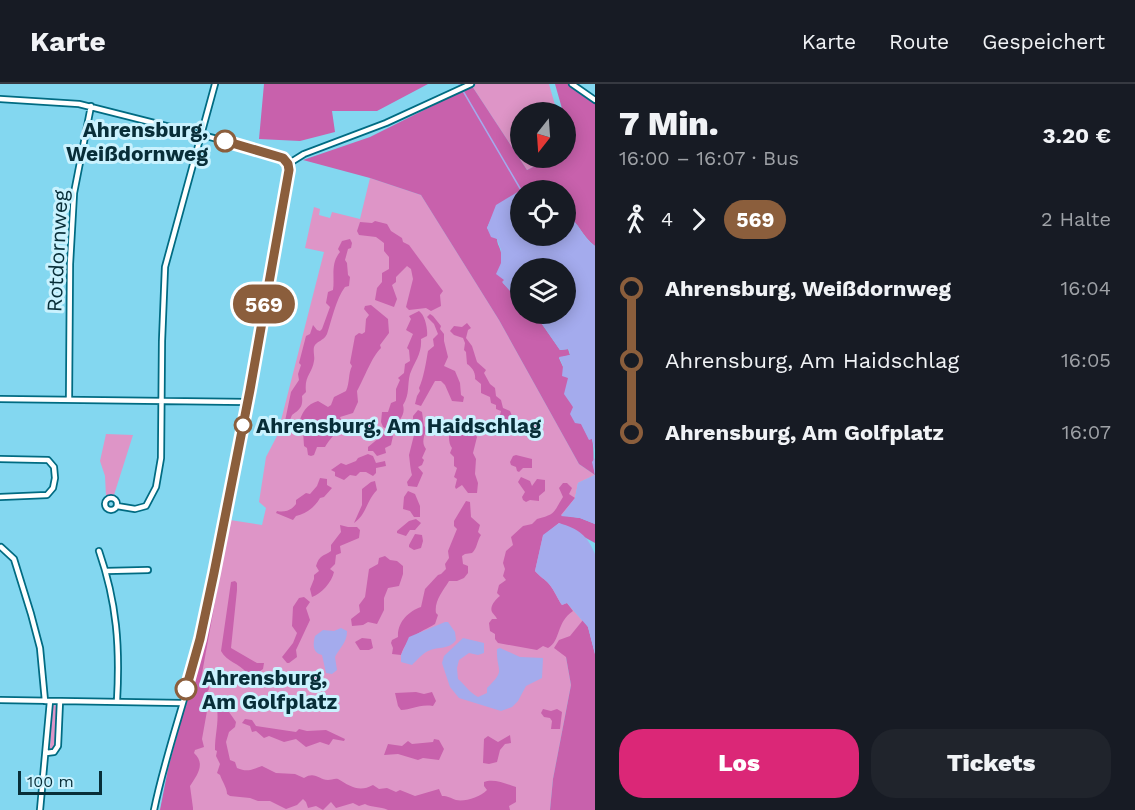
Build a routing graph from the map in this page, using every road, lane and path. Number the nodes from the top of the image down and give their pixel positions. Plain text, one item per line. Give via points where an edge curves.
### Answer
1 (215, 84) edge
2 (471, 84) edge
3 (572, 84) edge
4 (0, 99) edge
5 (595, 100) edge
6 (91, 106) junction
7 (202, 135) junction
8 (288, 164) junction
9 (0, 399) edge
10 (69, 399) junction
11 (162, 400) junction
12 (247, 402) junction
13 (0, 459) edge
14 (0, 497) edge
15 (117, 506) dead end
16 (1, 547) edge
17 (99, 551) dead end
18 (148, 570) dead end
19 (106, 571) junction
20 (0, 700) edge
21 (47, 701) junction
22 (60, 701) junction
23 (117, 701) junction
24 (182, 703) junction
25 (46, 753) junction
26 (40, 810) edge
27 (154, 810) edge

1 - 7 street
2 - 8 street
3 - 5 street
4 - 6 street
6 - 7 street
6 - 10 street, Rotdornweg via 74,193
7 - 8 street via 278,155
7 - 11 street via 165,267
8 - 12 street
9 - 10 street
10 - 11 street
11 - 12 street
11 - 15 street via 161,458 152,497 140,509
12 - 24 street via 202,628
13 - 14 street via 44,459 56,472 53,488 47,495
16 - 21 street via 14,559 31,614
17 - 19 street
18 - 19 street
19 - 23 street via 117,625
20 - 21 street
21 - 22 street
21 - 25 street
22 - 23 street
22 - 25 street via 58,746 54,752
23 - 24 street
24 - 27 street
25 - 26 street

